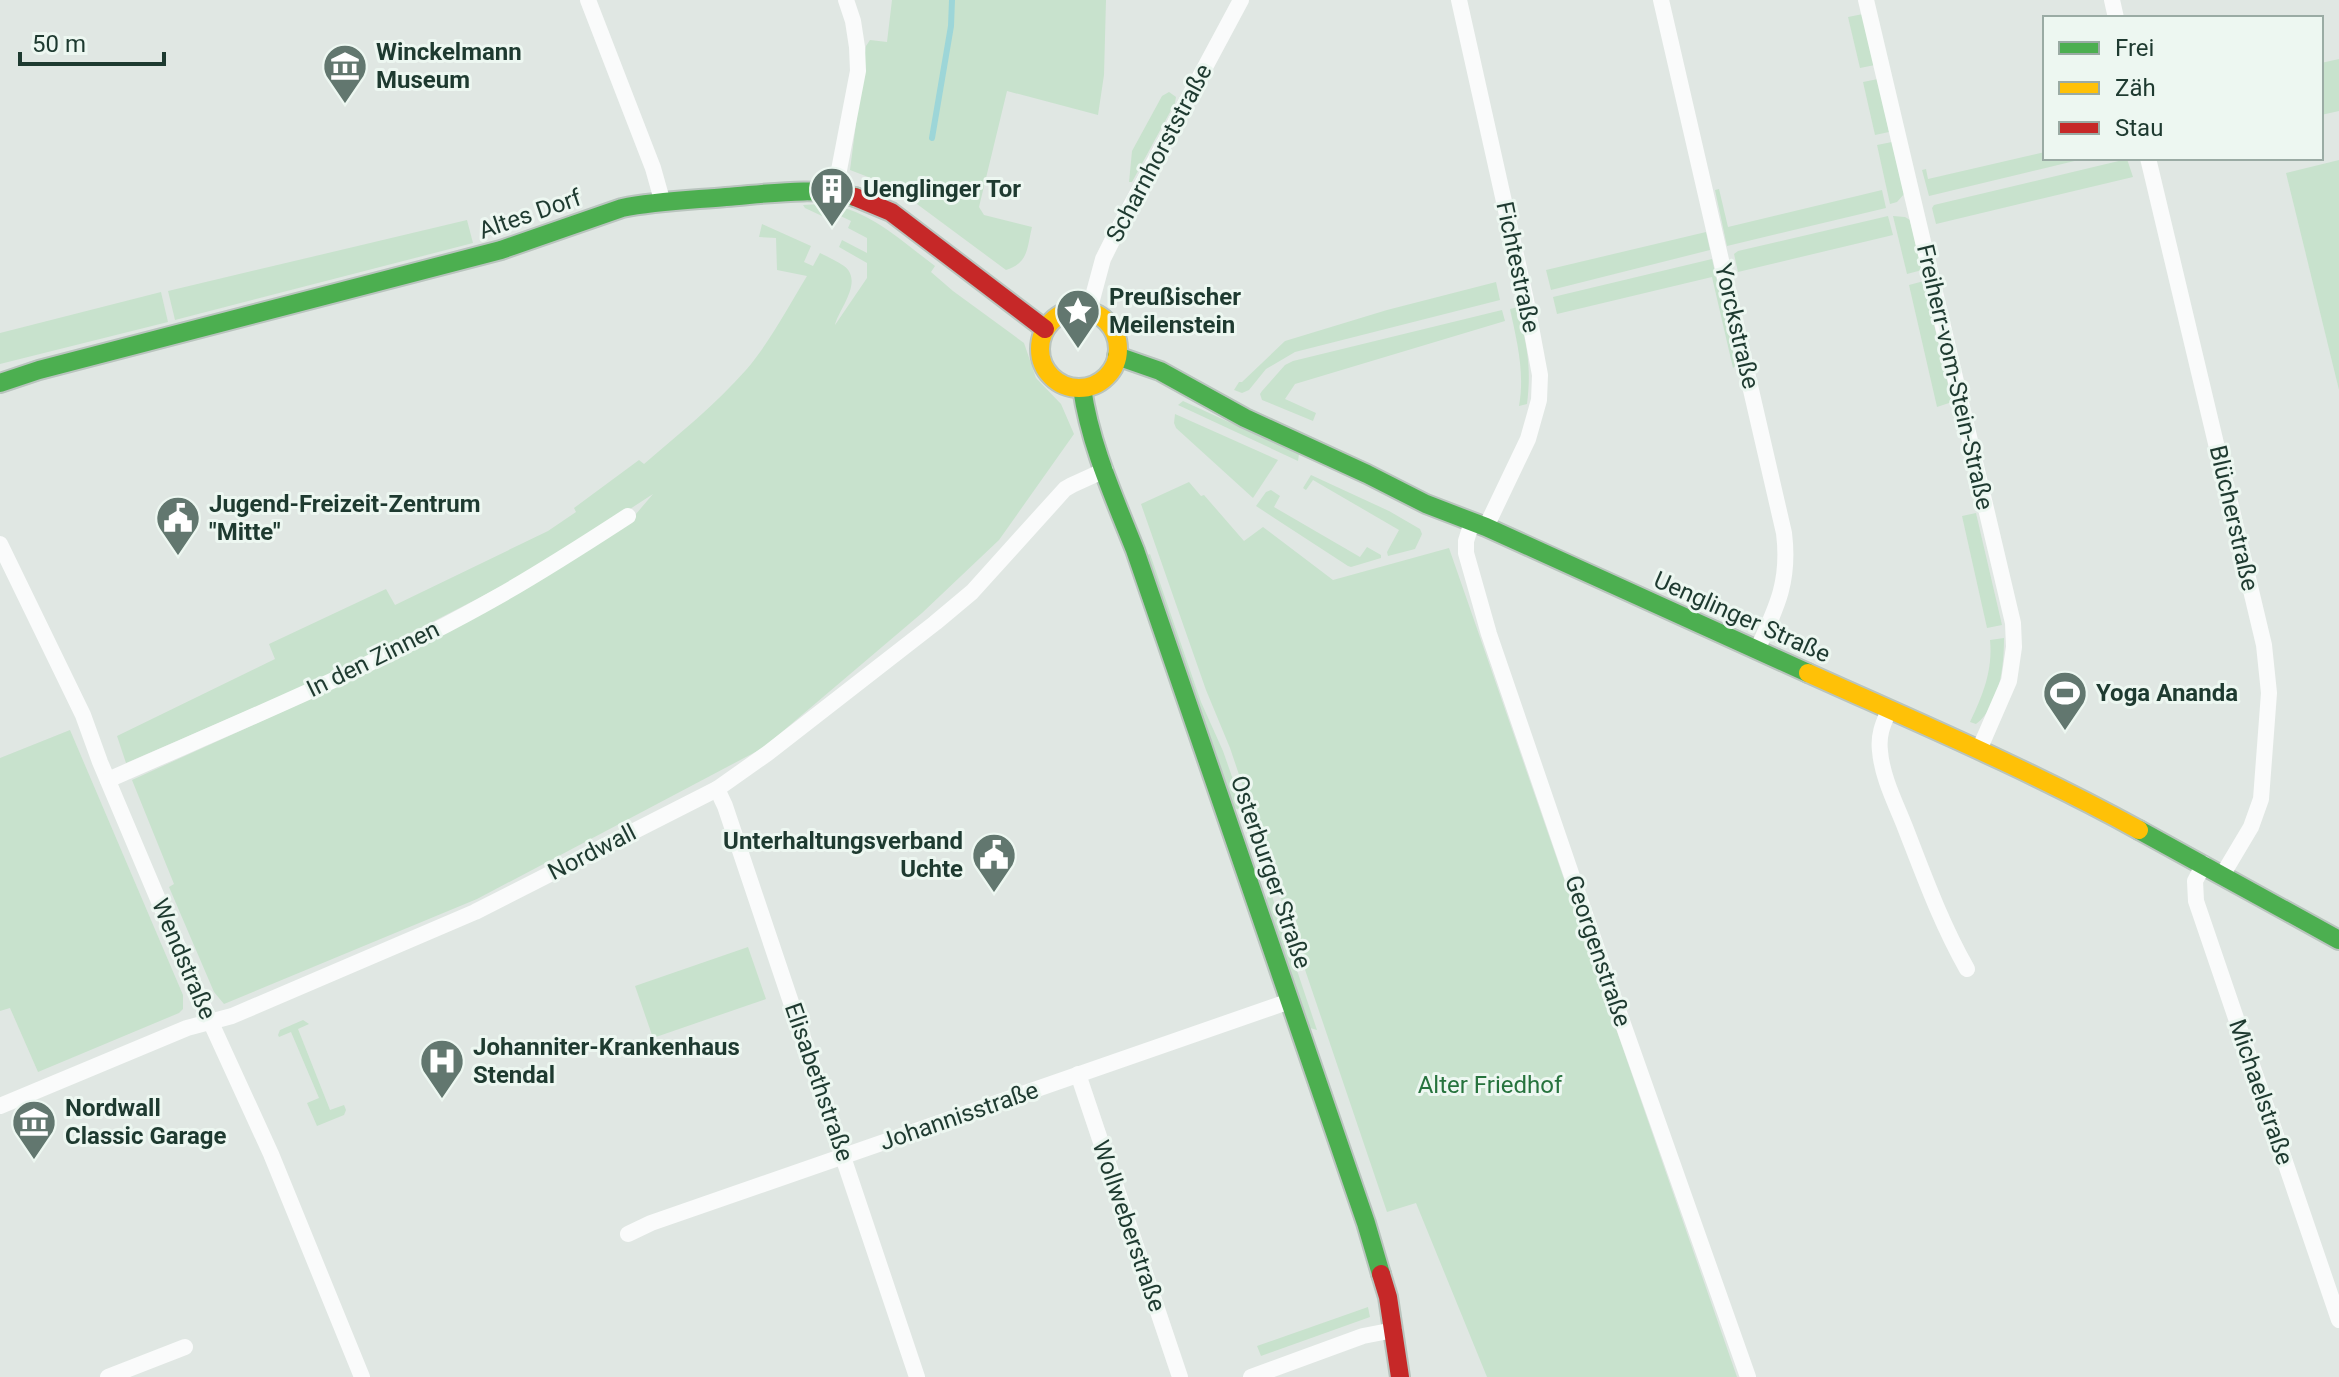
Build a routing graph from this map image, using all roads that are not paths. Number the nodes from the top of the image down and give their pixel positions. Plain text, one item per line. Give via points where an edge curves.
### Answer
1 (588, 0) edge
2 (846, 0) edge
3 (1241, 0) edge
4 (1459, 0) edge
5 (1661, 0) edge
6 (1866, 0) edge
7 (2148, 160) edge
8 (835, 191) junction
9 (662, 200) junction
10 (1089, 311) junction
11 (1045, 329) junction
12 (1117, 356) junction
13 (0, 383) edge
14 (1082, 388) junction
15 (1105, 470) junction
16 (628, 516) dead end
17 (1479, 525) junction
18 (0, 544) edge
19 (1757, 650) junction
20 (1889, 710) junction
21 (1979, 750) junction
22 (108, 780) junction
23 (717, 789) junction
24 (2204, 864) junction
25 (2223, 874) junction
26 (2339, 940) edge
27 (1967, 969) dead end
28 (1290, 1001) junction
29 (211, 1022) junction
30 (1078, 1074) junction
31 (0, 1106) edge
32 (843, 1155) junction
33 (628, 1234) dead end
34 (2339, 1320) edge
35 (1394, 1330) junction
36 (185, 1347) dead end
37 (108, 1377) edge
38 (362, 1377) edge
39 (917, 1377) edge
40 (1180, 1377) edge
41 (1251, 1377) edge
42 (1400, 1377) edge
43 (1748, 1377) edge

1 - 9 street
2 - 8 street via 858,71
3 - 10 street, Scharnhorststraße via 1103,259
4 - 17 street, Fichtestraße via 1540,375 1528,439
5 - 19 street, Yorckstraße via 1784,533 1787,569
6 - 21 street, Freiherr-vom-Stein-Straße via 2013,623 2009,681
7 - 25 street, Blücherstraße via 2269,672 2261,799
8 - 9 main road, Altes Dorf
8 - 11 main road, Altes Dorf via 891,212
9 - 13 main road, Altes Dorf via 622,208 488,254
10 - 11 main road via 1060,315
10 - 12 main road via 1108,324
11 - 14 main road via 1042,364 1058,382
12 - 14 main road via 1105,378
12 - 17 main road, Uenglinger Straße via 1160,371 1245,418
14 - 15 main road, Osterburger Straße
15 - 23 street, Nordwall via 1065,489 972,592
15 - 28 main road, Osterburger Straße
16 - 22 street, In den Zinnen via 496,598 363,666
17 - 19 main road, Uenglinger Straße
17 - 43 street, Georgenstraße via 1466,541 1466,553 1489,634
18 - 22 street, Wendstraße via 83,715
19 - 20 main road, Uenglinger Straße
20 - 21 main road, Uenglinger Straße
20 - 27 street via 1880,737 1884,769 1948,936
21 - 24 main road, Uenglinger Straße
22 - 29 street, Wendstraße
23 - 29 street, Nordwall via 475,912
23 - 32 street, Elisabethstraße
24 - 25 main road, Uenglinger Straße
24 - 34 street, Michaelstraße via 2195,881 2196,901
25 - 26 main road, Uenglinger Straße
28 - 30 street, Johannisstraße
28 - 35 main road, Osterburger Straße via 1376,1255
29 - 31 street, Nordwall
29 - 38 street, Wendstraße
30 - 32 street, Johannisstraße
30 - 40 street, Wollweberstraße
32 - 33 street, Johannisstraße
32 - 39 street, Elisabethstraße
35 - 41 street
35 - 42 main road, Osterburger Straße
36 - 37 street

